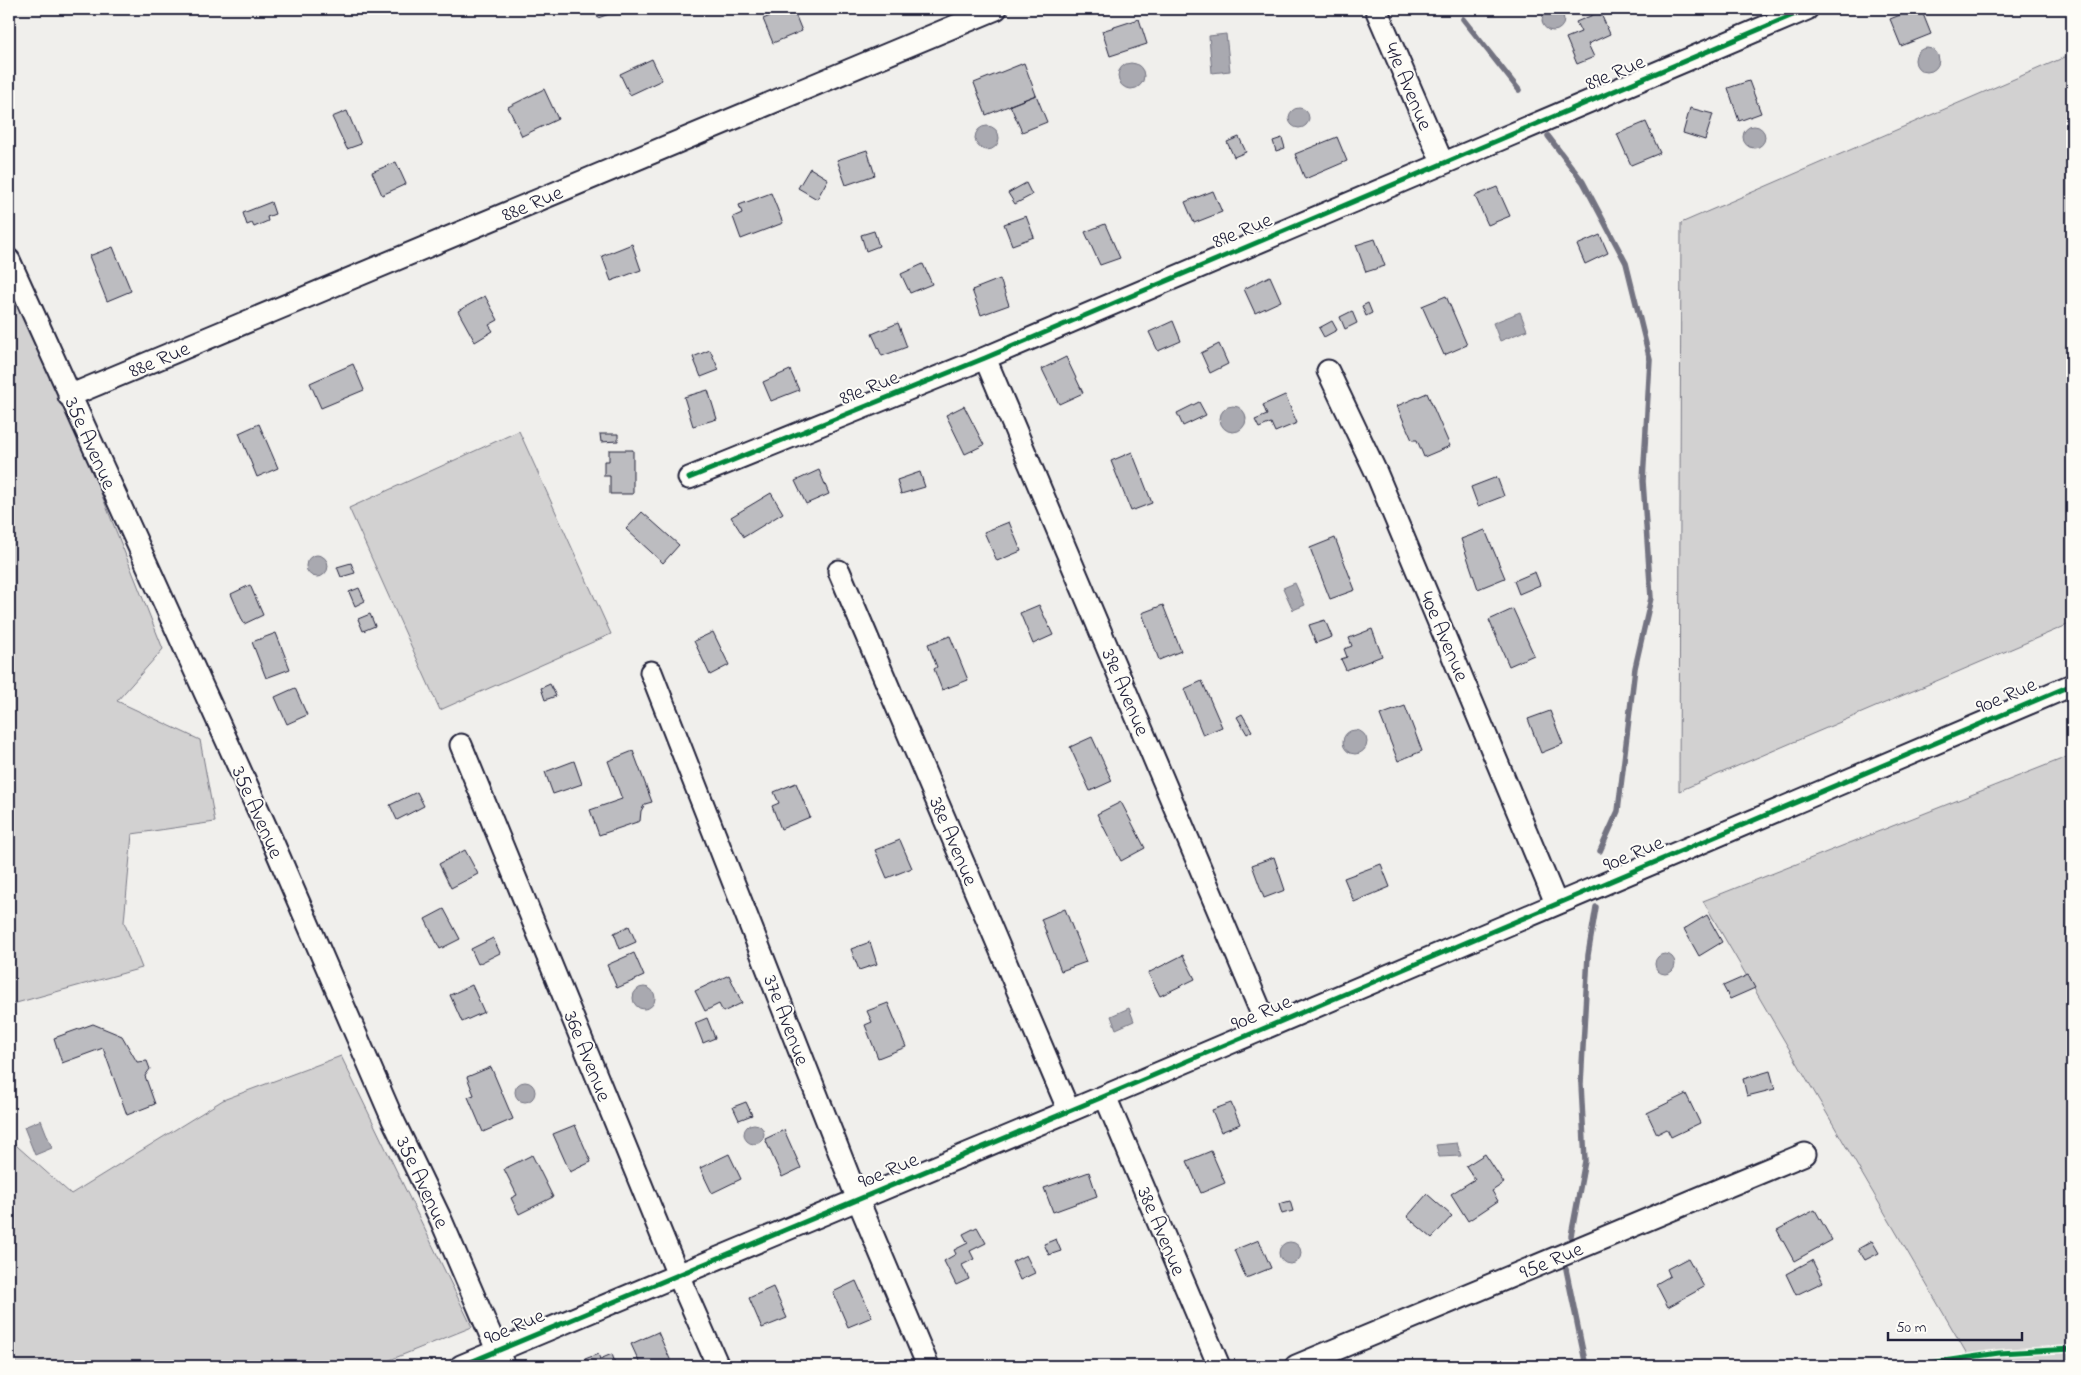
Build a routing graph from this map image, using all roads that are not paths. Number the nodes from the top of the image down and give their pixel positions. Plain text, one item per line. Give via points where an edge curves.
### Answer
1 (996, 9) edge
2 (1376, 9) edge
3 (1807, 9) edge
4 (1442, 162) junction
5 (9, 260) edge
6 (985, 358) junction
7 (1328, 371) dead end
8 (69, 396) junction
9 (689, 478) dead end
10 (839, 571) dead end
11 (651, 672) dead end
12 (2072, 684) edge
13 (461, 744) dead end
14 (1556, 904) junction
15 (1267, 1026) junction
16 (1105, 1096) junction
17 (1069, 1111) junction
18 (1805, 1154) dead end
19 (858, 1200) junction
20 (678, 1275) junction
21 (501, 1358) edge
22 (461, 1366) edge
23 (718, 1366) edge
24 (928, 1366) edge
25 (1219, 1366) edge
26 (1296, 1366) edge

1 - 8 street, 88e Rue
2 - 4 street, 41e Avenue
3 - 4 street, 89e Rue
4 - 6 street, 89e Rue
5 - 8 street, 35e Avenue
6 - 9 street, 89e Rue
6 - 15 street, 39e Avenue
7 - 14 street, 40e Avenue via 1376,472
8 - 21 street, 35e Avenue via 270,836
10 - 17 street, 38e Avenue
11 - 19 street, 37e Avenue
12 - 14 street, 90e Rue
13 - 20 street, 36e Avenue
14 - 15 street, 90e Rue
15 - 16 street, 90e Rue
16 - 17 street, 90e Rue
16 - 25 street, 38e Avenue
17 - 19 street, 90e Rue
18 - 26 street, 95e Rue
19 - 20 street, 90e Rue
19 - 24 street, 37e Avenue
20 - 21 street, 90e Rue
20 - 23 street, 36e Avenue
21 - 22 street, 90e Rue

